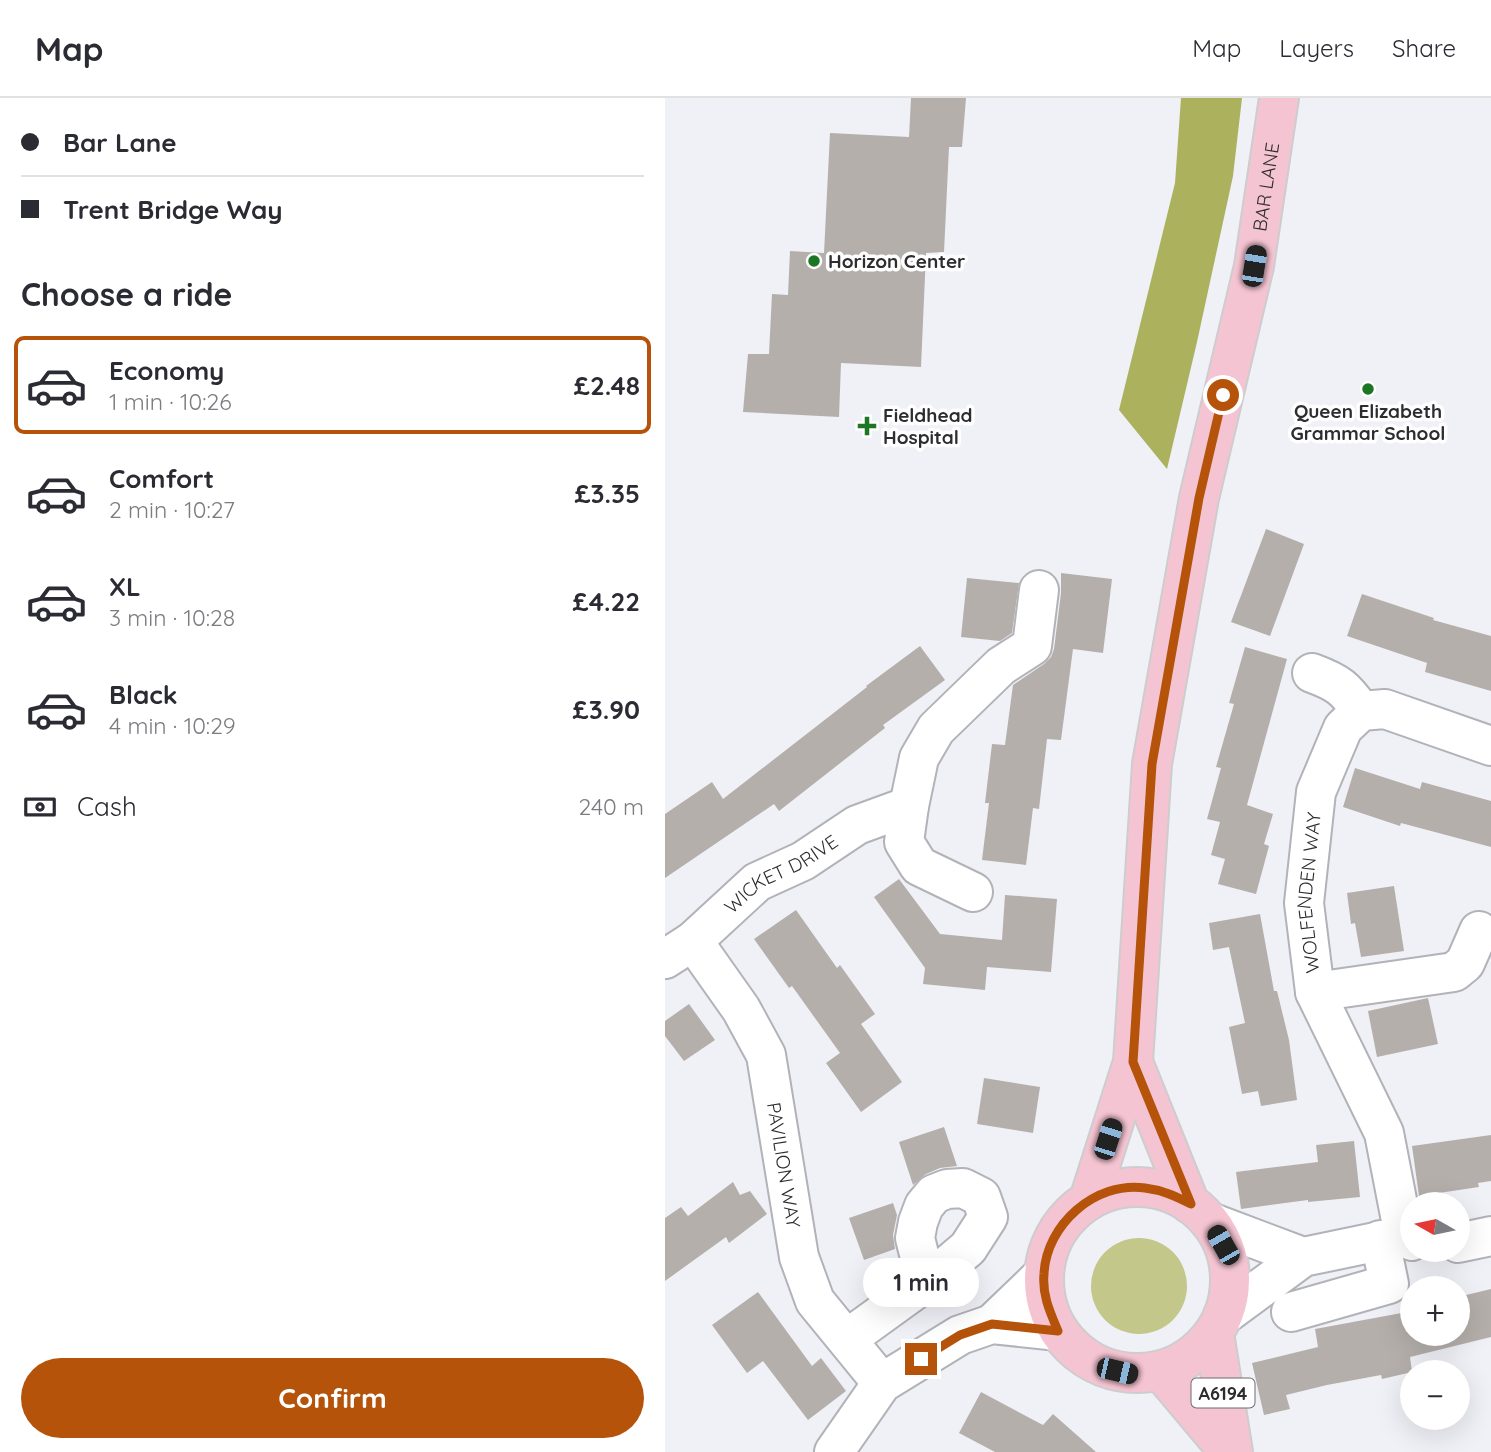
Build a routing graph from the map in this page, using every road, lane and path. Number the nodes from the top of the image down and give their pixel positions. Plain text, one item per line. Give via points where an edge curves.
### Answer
1 (1279, 98) edge
2 (1039, 590) dead end
3 (1312, 673) dead end
4 (1361, 711) junction
5 (1491, 746) edge
6 (909, 806) junction
7 (973, 892) dead end
8 (1479, 932) dead end
9 (679, 950) edge
10 (1315, 992) junction
11 (1133, 1062) junction
12 (1089, 1200) junction
13 (1200, 1213) junction
14 (1491, 1236) edge
15 (1399, 1239) edge
16 (1470, 1240) edge
17 (1303, 1257) junction
18 (1044, 1274) junction
19 (926, 1282) dead end
20 (1290, 1312) dead end
21 (992, 1324) junction
22 (1219, 1325) junction
23 (1058, 1331) junction
24 (847, 1339) junction
25 (1161, 1371) junction
26 (882, 1383) junction
27 (834, 1452) edge
28 (1231, 1452) edge

1 - 11 main road, BAR LANE / A6194 via 1254,266 1199,498 1152,764
2 - 6 street via 1031,646 1001,666 936,729 919,758
3 - 4 street via 1347,691
4 - 5 street via 1385,709
4 - 10 street, WOLFENDEN WAY via 1343,728 1316,792 1304,903
6 - 7 street via 904,842 919,866
6 - 9 street, WICKET DRIVE via 857,825 803,861 757,882
8 - 10 street via 1465,963 1454,972
9 - 24 street, PAVILION WAY via 741,1009 766,1055 799,1257 815,1301
10 - 15 street, WOLFENDEN WAY via 1384,1133
11 - 12 main road, BAR LANE / A6194
11 - 13 main road, BAR LANE / A6194
12 - 13 main road, A6194 via 1114,1190 1142,1187 1167,1192
12 - 18 main road, A6194 via 1058,1230
13 - 17 street
13 - 22 main road, A6194 via 1223,1245 1230,1271 1229,1297
14 - 16 street
15 - 17 street
15 - 20 street, WOLFENDEN WAY via 1389,1284
17 - 22 street
18 - 21 street
18 - 23 main road, A6194 via 1046,1304
19 - 24 street
21 - 23 street
21 - 26 street via 960,1335
22 - 25 main road, A6194 via 1192,1356
22 - 28 main road, A6194
23 - 25 main road, A6194 via 1077,1353 1102,1367 1131,1374
24 - 26 street, PAVILION WAY
25 - 28 main road, A6194
26 - 27 street

